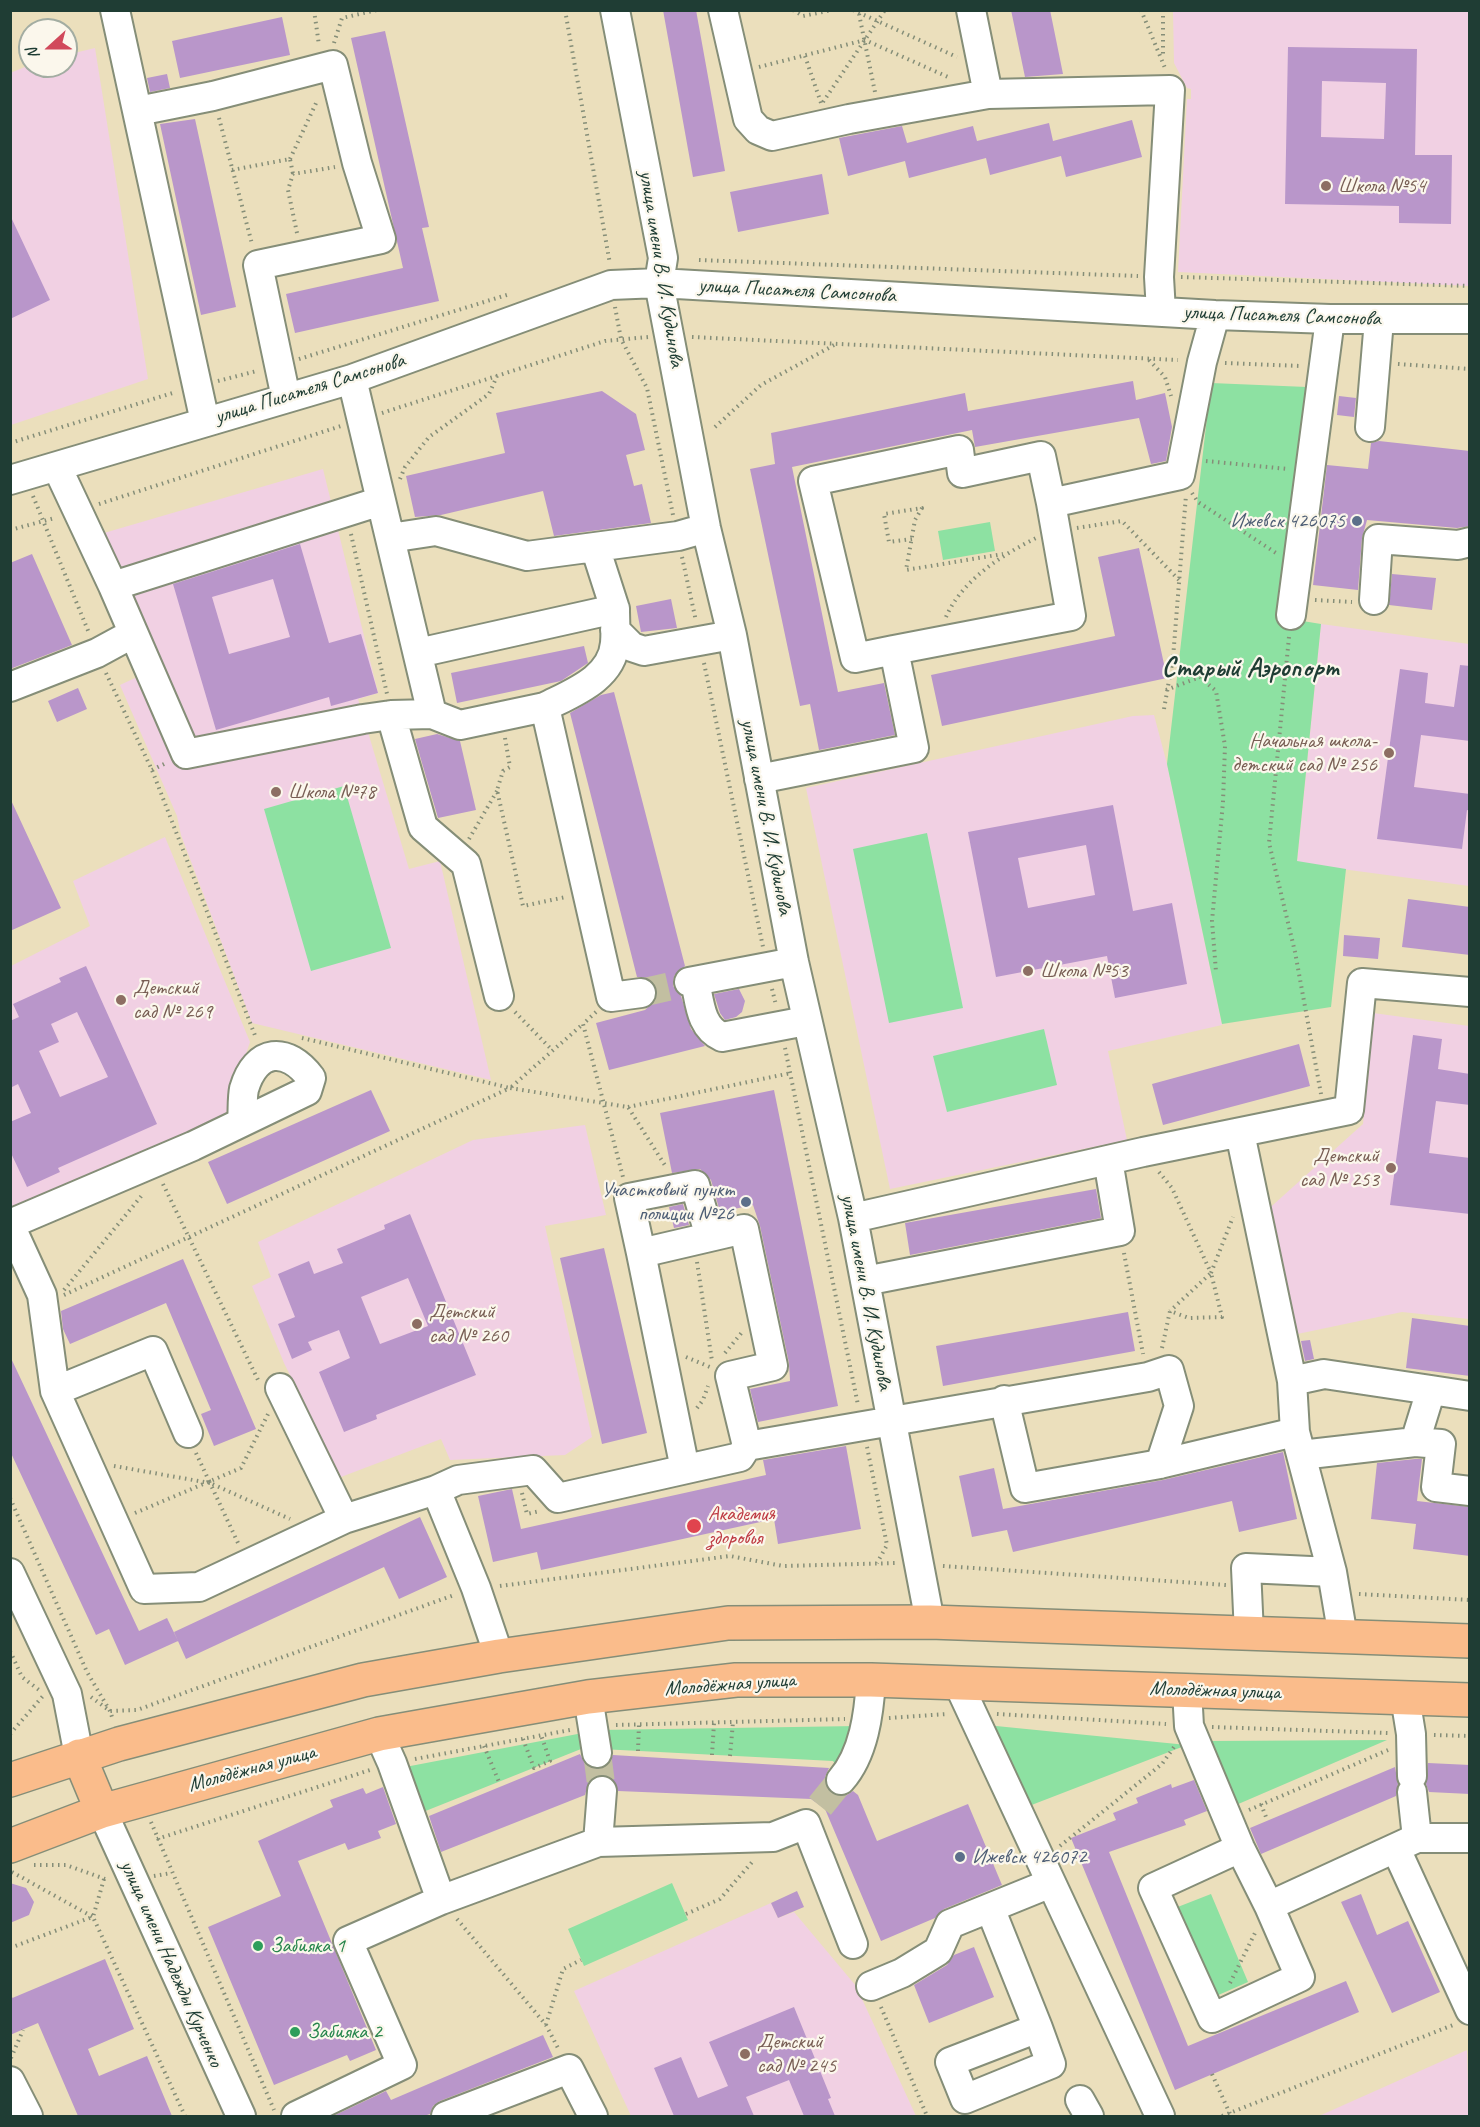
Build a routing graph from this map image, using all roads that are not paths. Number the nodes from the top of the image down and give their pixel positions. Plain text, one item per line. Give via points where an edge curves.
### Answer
1 (115, 10) edge
2 (615, 10) edge
3 (723, 10) edge
4 (970, 10) edge
5 (985, 81) junction
6 (138, 111) junction
7 (661, 270) junction
8 (1161, 312) junction
9 (1215, 315) junction
10 (1330, 319) junction
11 (1470, 319) edge
12 (1379, 320) junction
13 (352, 379) junction
14 (286, 398) junction
15 (205, 422) junction
16 (1370, 427) dead end
17 (57, 467) junction
18 (18, 478) edge
19 (385, 518) junction
20 (1054, 521) junction
21 (706, 528) junction
22 (1470, 542) edge
23 (595, 547) junction
24 (113, 586) junction
25 (1374, 600) road end
26 (1293, 606) road end
27 (615, 620) junction
28 (132, 634) junction
29 (732, 635) junction
30 (894, 650) junction
31 (418, 653) junction
32 (10, 687) edge
33 (545, 707) junction
34 (432, 714) junction
35 (392, 715) junction
36 (759, 779) junction
37 (781, 964) junction
38 (1470, 992) edge
39 (641, 993) tunnel mouth
40 (499, 996) road end
41 (793, 1023) junction
42 (243, 1122) junction
43 (1240, 1133) junction
44 (1108, 1160) junction
45 (853, 1218) junction
46 (10, 1225) edge
47 (702, 1239) junction
48 (641, 1253) junction
49 (865, 1281) junction
50 (1292, 1381) junction
51 (280, 1388) road end
52 (1431, 1390) junction
53 (56, 1391) junction
54 (1470, 1396) edge
55 (1004, 1400) junction
56 (891, 1420) junction
57 (188, 1433) road end
58 (1415, 1442) junction
59 (1298, 1443) junction
60 (747, 1446) junction
61 (1161, 1464) junction
62 (684, 1469) junction
63 (435, 1491) junction
64 (1470, 1491) edge
65 (344, 1520) junction
66 (1332, 1572) junction
67 (10, 1573) edge
68 (930, 1622) junction
69 (1249, 1634) junction
70 (1343, 1637) junction
71 (1470, 1641) edge
72 (499, 1656) junction
73 (871, 1680) junction
74 (958, 1683) junction
75 (1187, 1690) junction
76 (1405, 1697) junction
77 (1470, 1700) edge
78 (379, 1734) junction
79 (79, 1755) junction
80 (10, 1780) edge
81 (841, 1780) tunnel mouth
82 (602, 1791) tunnel mouth
83 (102, 1811) junction
84 (1470, 1838) edge
85 (598, 1842) junction
86 (1407, 1843) junction
87 (1240, 1848) junction
88 (11, 1864) edge
89 (1046, 1872) junction
90 (441, 1900) junction
91 (1269, 1906) junction
92 (990, 1908) junction
93 (853, 1944) dead end
94 (872, 1986) road end
95 (1464, 2016) edge
96 (1038, 2028) dead end
97 (10, 2081) edge
98 (27, 2116) edge
99 (241, 2116) edge
100 (296, 2116) edge
101 (446, 2116) edge
102 (593, 2116) edge
103 (1160, 2116) edge

1 - 6 street
2 - 7 street, улица имени В. И. Кудинова
3 - 5 street via 748,119 758,130 772,136 818,119 879,114
4 - 5 street
5 - 8 street via 1170,90 1159,277
6 - 14 street via 333,65 381,240 258,265
6 - 15 street
7 - 8 street, улица Писателя Самсонова
7 - 13 street, улица Писателя Самсонова via 610,270
7 - 21 street, улица имени В. И. Кудинова
8 - 9 street, улица Писателя Самсонова
9 - 10 street, улица Писателя Самсонова
9 - 20 street via 1180,475
10 - 12 street, улица Писателя Самсонова
10 - 26 street
11 - 12 street, улица Писателя Самсонова
12 - 16 street
13 - 14 street, улица Писателя Самсонова
13 - 19 street
14 - 15 street, улица Писателя Самсонова
15 - 17 street, улица Писателя Самсонова
17 - 18 street, улица Писателя Самсонова
17 - 24 street
19 - 23 street via 527,556
19 - 24 street via 346,512
19 - 31 street
20 - 30 street via 1071,616
20 - 30 street via 1041,456 962,473 959,450 813,481 855,658
21 - 23 street via 678,536
21 - 29 street, улица имени В. И. Кудинова
22 - 25 street via 1458,545 1378,539
23 - 27 street
24 - 28 street
27 - 29 street via 632,647 644,651
27 - 31 street
27 - 33 street via 615,645 606,669
28 - 32 street via 97,653
28 - 35 street via 186,754
29 - 36 street, улица имени В. И. Кудинова
30 - 36 street via 914,748
31 - 34 street
33 - 34 street via 460,725
33 - 39 street via 611,997
34 - 35 street
35 - 40 street via 423,827 466,864
36 - 37 street, улица имени В. И. Кудинова
37 - 41 street, улица имени В. И. Кудинова
37 - 41 street via 692,981 705,1022 722,1037
38 - 43 street via 1362,983 1349,1110
41 - 45 street, улица имени В. И. Кудинова
42 - 42 street via 244,1090 260,1062 281,1055 301,1064 311,1078 307,1091
42 - 46 street
43 - 44 street
43 - 50 street
44 - 45 street
44 - 49 street via 1120,1232
45 - 49 street, улица имени В. И. Кудинова
46 - 53 street via 42,1295
47 - 48 street
47 - 48 street via 695,1185 629,1198
47 - 60 street via 744,1229 773,1366 730,1376
48 - 62 street
49 - 56 street, улица имени В. И. Кудинова
50 - 52 street via 1324,1374
50 - 59 street
51 - 65 street
52 - 54 street
52 - 58 street
53 - 57 street via 153,1351
53 - 65 street via 144,1589 199,1587
55 - 56 street
55 - 61 street via 1025,1488
55 - 61 street via 1169,1370 1179,1406
56 - 60 street
56 - 68 street, улица имени В. И. Кудинова
58 - 59 street
58 - 64 street via 1441,1444 1436,1487
59 - 61 street
59 - 66 street
60 - 62 street via 740,1457
62 - 63 street via 558,1498 533,1470 458,1480
63 - 65 street
63 - 72 street via 476,1588
66 - 69 street via 1246,1568
66 - 70 street
67 - 79 street via 67,1694
68 - 69 main road
68 - 72 main road via 728,1623
69 - 70 main road
70 - 71 main road
72 - 79 main road via 363,1680
73 - 74 main road, Молодёжная улица
73 - 78 main road, Молодёжная улица via 736,1680 593,1725
73 - 81 street via 868,1719 848,1773
74 - 75 main road, Молодёжная улица
74 - 89 street
75 - 76 main road, Молодёжная улица
75 - 87 street via 1189,1726
76 - 77 main road, Молодёжная улица
76 - 86 street via 1401,1742 1412,1784
78 - 83 main road, Молодёжная улица
78 - 90 street
79 - 80 main road
79 - 83 main road
82 - 85 street
83 - 88 main road, Молодёжная улица
83 - 99 street, улица имени Надежды Курченко
84 - 86 street
85 - 90 street
85 - 93 street via 773,1838 813,1815
86 - 91 street
86 - 95 street
87 - 91 street
87 - 91 street via 1154,1888 1212,2018 1300,1977
89 - 92 street
89 - 103 street
90 - 100 street via 348,1941 402,2065
92 - 94 street via 950,1924 938,1951
92 - 96 street
97 - 98 street
101 - 102 street via 569,2069

